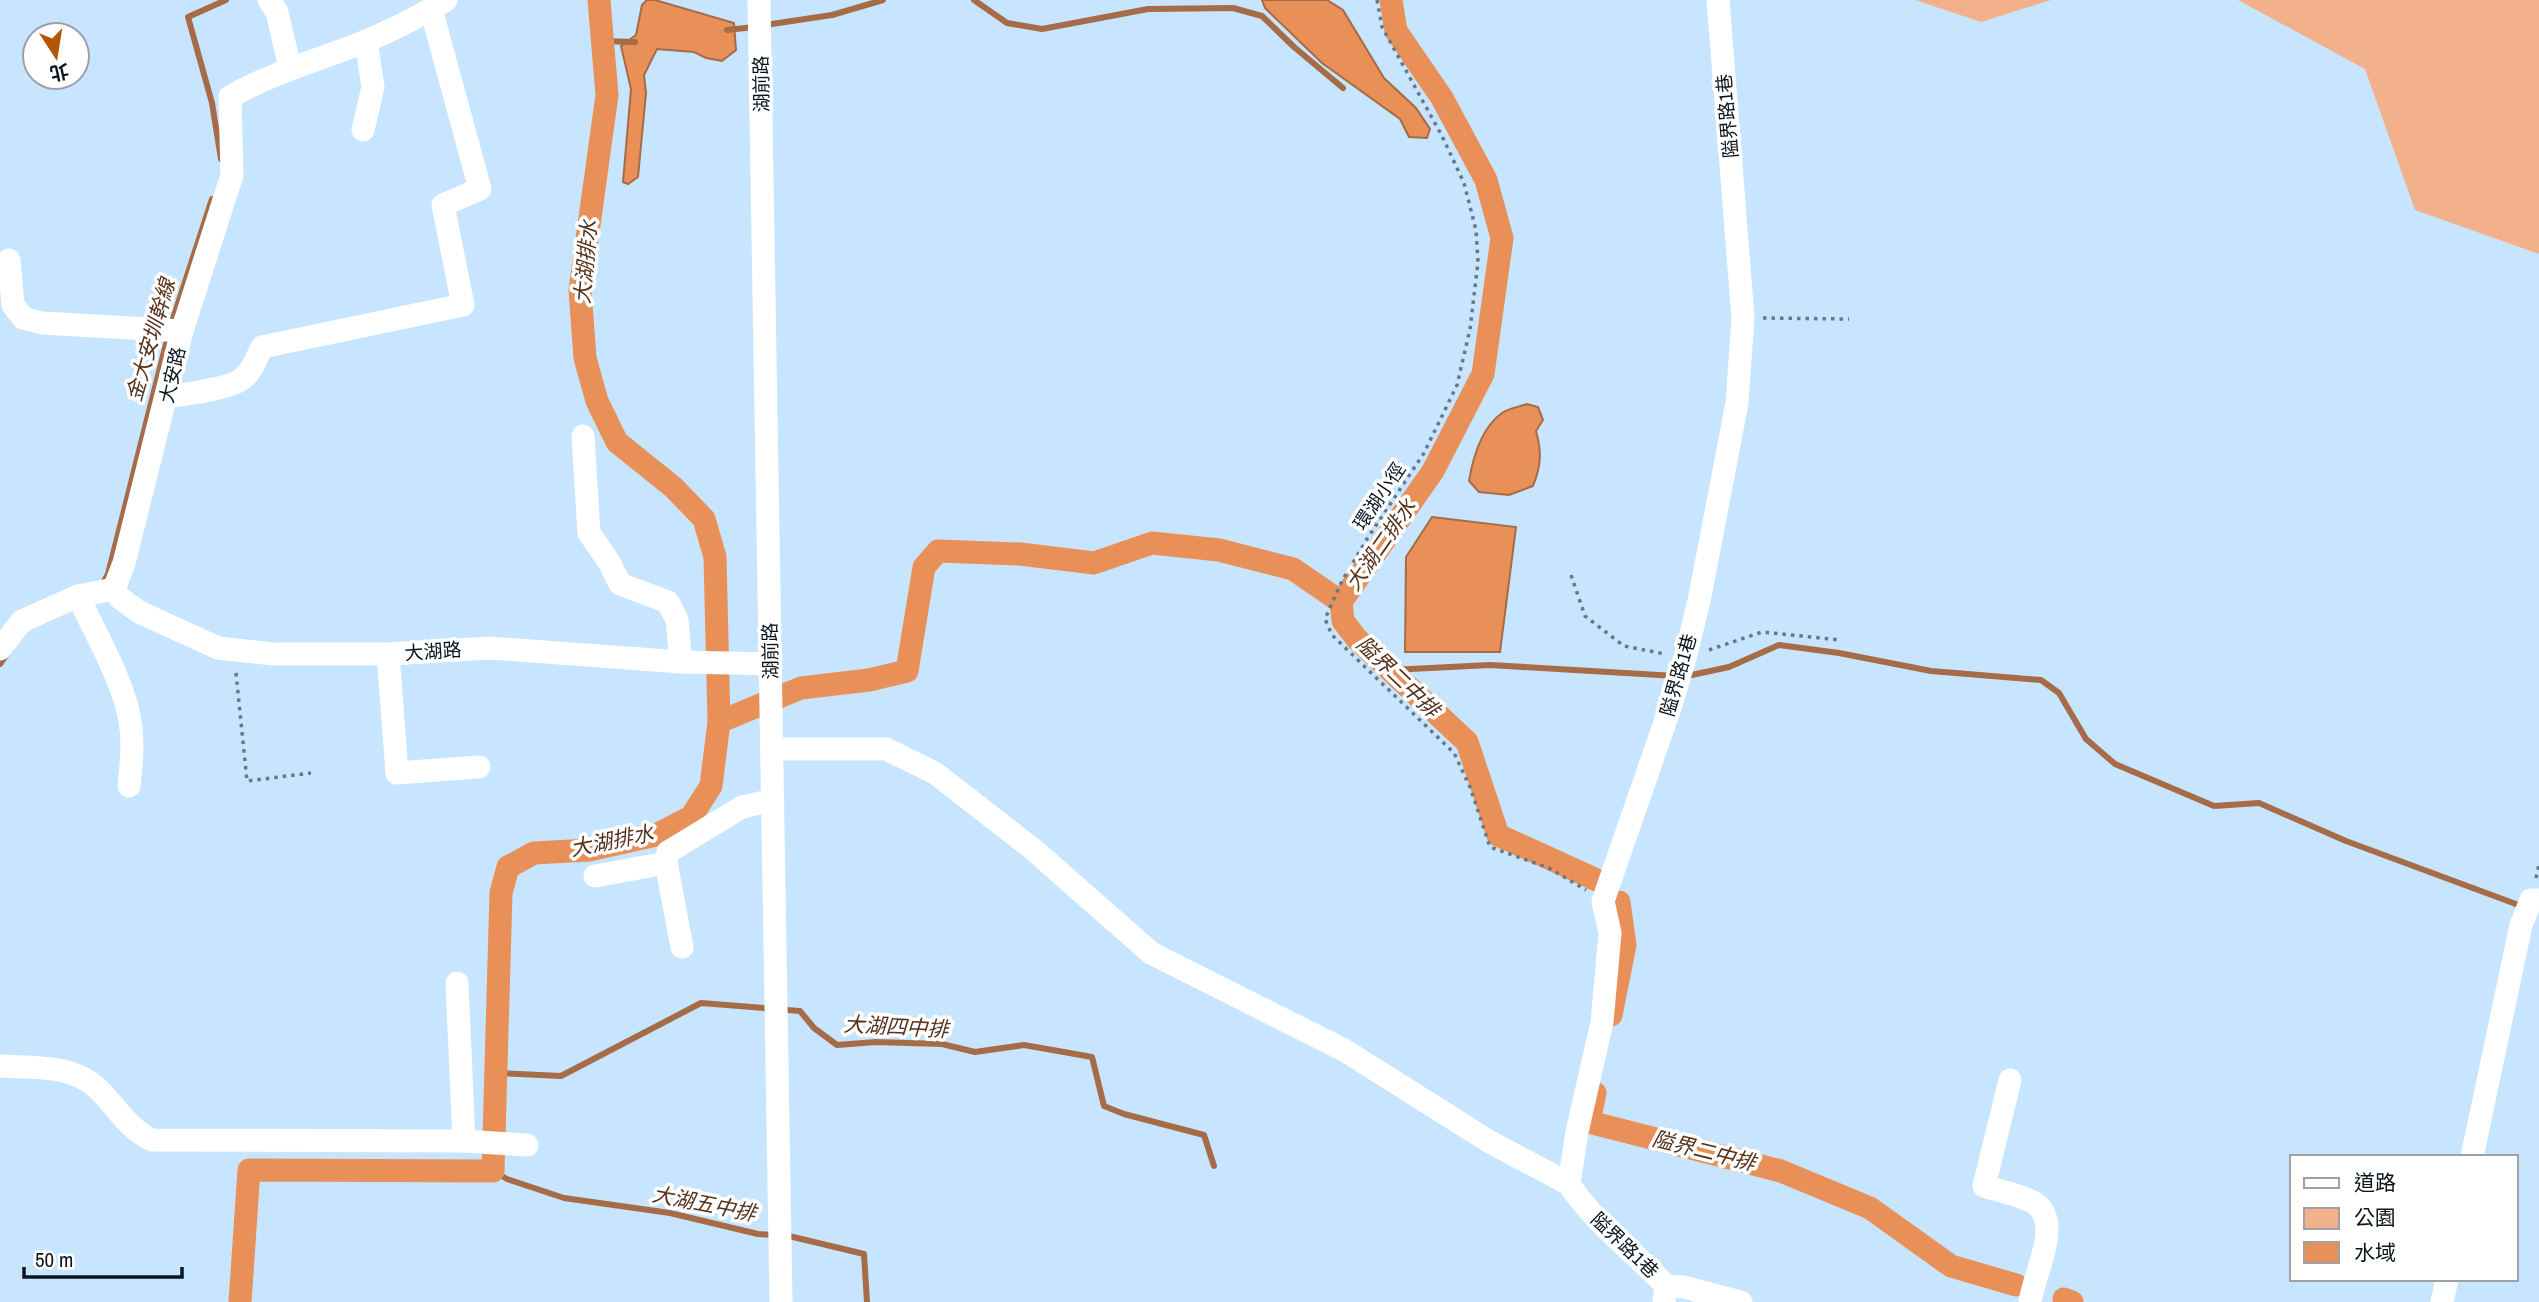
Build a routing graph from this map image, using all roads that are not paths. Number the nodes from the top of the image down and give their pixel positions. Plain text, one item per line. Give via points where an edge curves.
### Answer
1 (269, 0) edge
2 (760, 0) edge
3 (1718, 0) edge
4 (439, 5) edge
5 (366, 41) junction
6 (290, 68) junction
7 (363, 130) dead end
8 (9, 260) dead end
9 (182, 331) junction
10 (167, 397) junction
11 (583, 436) dead end
12 (114, 589) junction
13 (78, 596) junction
14 (0, 649) edge
15 (388, 654) junction
16 (681, 662) junction
17 (770, 664) junction
18 (772, 749) junction
19 (479, 767) dead end
20 (129, 786) dead end
21 (773, 800) junction
22 (666, 863) junction
23 (595, 876) dead end
24 (2539, 900) edge
25 (682, 947) dead end
26 (457, 982) dead end
27 (0, 1066) edge
28 (2010, 1080) dead end
29 (464, 1141) junction
30 (527, 1144) dead end
31 (2473, 1155) edge
32 (1569, 1184) junction
33 (2447, 1281) edge
34 (1665, 1294) edge
35 (780, 1302) edge
36 (1741, 1302) edge
37 (2030, 1302) edge
38 (2442, 1302) edge

1 - 6 street via 277,12
2 - 17 street, 湖前路
3 - 32 street, 隘界路1巷 via 1744,318 1737,403 1699,601 1671,705 1603,901 1610,933 1602,1022
4 - 5 street, 大安路
4 - 10 street via 480,190 443,205 463,305 262,346 243,379
5 - 6 street, 大安路
5 - 7 street via 373,87
6 - 9 street, 大安路 via 230,97 232,175
8 - 9 street via 13,305 23,318
9 - 10 street, 大安路
10 - 12 street, 大安路
11 - 16 street via 589,533 620,583 668,603 677,620
12 - 13 street
12 - 15 street, 大湖路 via 139,612 218,648 273,654
13 - 14 street via 22,621
13 - 20 street via 126,700 132,748
15 - 16 street, 大湖路 via 490,648
15 - 19 street via 397,773
16 - 17 street, 大湖路
17 - 18 street, 湖前路
18 - 21 street, 湖前路
18 - 32 street via 886,749 935,773 1034,850 1151,953 1344,1050 1490,1142
21 - 22 street via 742,807 668,852
21 - 35 street, 湖前路
22 - 23 street
22 - 25 street
24 - 31 street via 2531,900 2521,925
26 - 29 street
27 - 29 street via 73,1072 96,1087 136,1132 152,1140
28 - 37 street via 1984,1186 2033,1202 2044,1215 2048,1236
29 - 30 street
32 - 34 street, 隘界路1巷 via 1581,1204 1643,1262
33 - 38 street
34 - 36 street via 1685,1287

